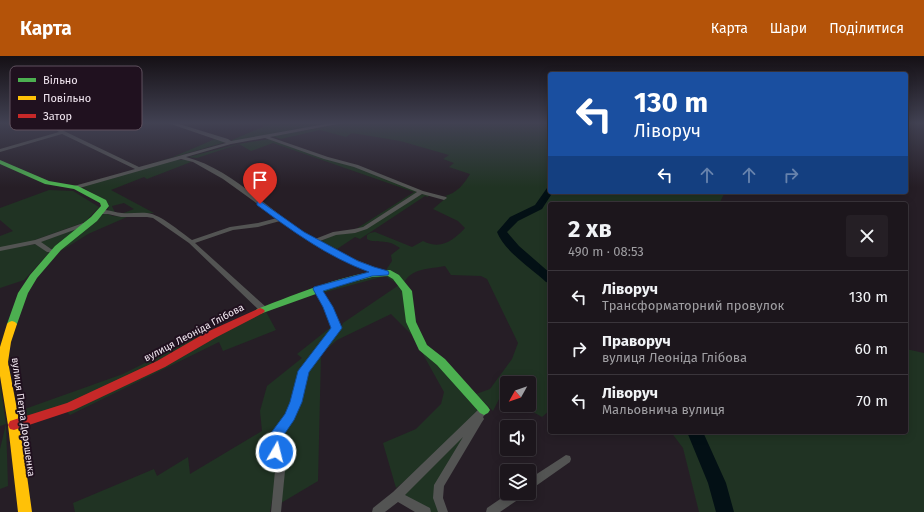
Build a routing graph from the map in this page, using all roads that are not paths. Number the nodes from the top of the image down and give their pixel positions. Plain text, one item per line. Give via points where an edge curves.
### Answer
1 (22, 144) edge
2 (88, 144) edge
3 (226, 144) edge
4 (289, 144) edge
5 (0, 151) edge
6 (179, 158) junction
7 (0, 162) edge
8 (138, 169) junction
9 (76, 187) junction
10 (421, 192) junction
11 (444, 198) dead end
12 (101, 212) junction
13 (282, 219) junction
14 (89, 223) junction
15 (315, 241) junction
16 (36, 242) junction
17 (190, 242) junction
18 (0, 249) edge
19 (54, 252) junction
20 (388, 273) junction
21 (317, 289) junction
22 (263, 309) junction
23 (484, 410) junction
24 (14, 425) junction
25 (566, 460) dead end
26 (536, 480) edge
27 (397, 496) junction
28 (508, 500) edge
29 (25, 512) edge
30 (276, 512) edge
31 (377, 512) edge
32 (426, 512) edge
33 (443, 512) edge
34 (491, 512) edge

1 - 5 street
2 - 8 street
3 - 6 street
4 - 10 street via 356,166
6 - 8 street
6 - 13 street via 191,159 201,164
7 - 9 street via 47,183
8 - 9 street
9 - 12 street via 103,202
10 - 11 street
10 - 15 street via 365,228 335,233
12 - 14 street, вулиця Петра Дорошенка
12 - 17 street via 152,215
13 - 15 street
13 - 17 street via 232,228
14 - 16 street
14 - 19 street, вулиця Петра Дорошенка
15 - 20 street via 361,266
16 - 18 street
16 - 19 street
17 - 22 street
19 - 24 street, вулиця Петра Дорошенка via 27,285 6,342 3,362
20 - 21 street, вулиця Леоніда Глібова via 372,274
20 - 23 street via 396,277 407,291 411,322 423,347 441,362
21 - 22 street, вулиця Леоніда Глібова
21 - 30 street via 337,328 303,371 296,402 273,443 280,471
22 - 24 street, вулиця Леоніда Глібова via 211,334 154,367 70,407
23 - 27 street
23 - 33 street via 439,485 438,498
24 - 29 street, вулиця Петра Дорошенка
25 - 26 street
27 - 31 street
27 - 32 street
28 - 34 street

